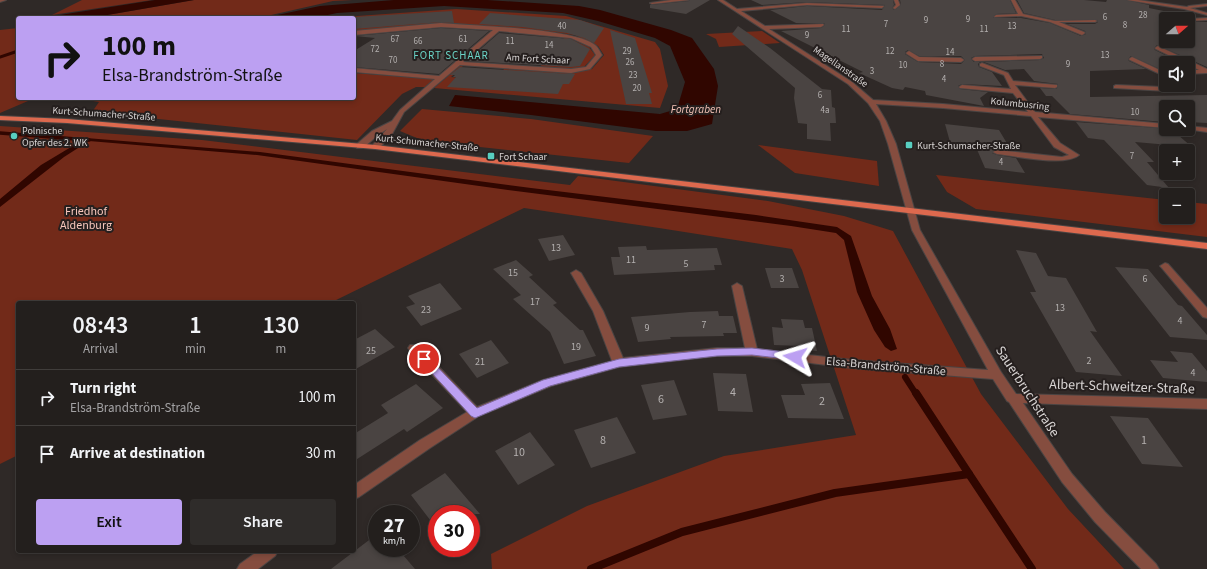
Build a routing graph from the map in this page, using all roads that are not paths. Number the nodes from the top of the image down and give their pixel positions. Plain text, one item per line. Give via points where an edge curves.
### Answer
1 (4, 0) edge
2 (687, 0) edge
3 (720, 0) edge
4 (896, 0) edge
5 (1013, 0) edge
6 (1129, 0) edge
7 (0, 1) edge
8 (652, 3) dead end
9 (1207, 5) edge
10 (882, 7) dead end
11 (895, 8) dead end
12 (1184, 8) junction
13 (736, 10) junction
14 (1207, 14) edge
15 (1021, 15) junction
16 (996, 16) dead end
17 (1207, 19) edge
18 (1195, 20) edge
19 (1051, 21) junction
20 (1095, 21) dead end
21 (821, 25) dead end
22 (764, 28) junction
23 (498, 29) junction
24 (356, 33) edge
25 (1082, 33) dead end
26 (1158, 48) dead end
27 (909, 53) dead end
28 (1040, 57) dead end
29 (1132, 59) dead end
30 (961, 60) junction
31 (459, 63) junction
32 (974, 63) junction
33 (967, 64) dead end
34 (356, 70) edge
35 (1207, 71) edge
36 (1159, 72) edge
37 (1195, 72) edge
38 (441, 78) junction
39 (1011, 83) junction
40 (1055, 86) dead end
41 (962, 87) dead end
42 (1116, 87) dead end
43 (1159, 89) edge
44 (1015, 91) junction
45 (871, 102) junction
46 (1035, 115) junction
47 (0, 118) edge
48 (394, 122) junction
49 (1159, 125) edge
50 (1195, 129) edge
51 (1207, 130) edge
52 (360, 146) junction
53 (375, 147) junction
54 (997, 152) dead end
55 (910, 210) junction
56 (1207, 246) edge
57 (1165, 266) dead end
58 (576, 273) dead end
59 (736, 286) dead end
60 (1207, 315) edge
61 (414, 348) dead end
62 (752, 352) junction
63 (619, 363) junction
64 (997, 375) junction
65 (1011, 398) junction
66 (1207, 404) edge
67 (475, 413) junction
68 (356, 492) edge
69 (267, 553) edge
70 (244, 569) edge
71 (1151, 569) edge

1 - 7 street
2 - 8 street
3 - 13 street, Magellanstraße
4 - 11 street via 898,5
5 - 15 street
6 - 12 street
9 - 12 street
10 - 13 street via 807,4
12 - 14 street
13 - 22 street, Magellanstraße
15 - 16 street
15 - 19 street
17 - 18 street
19 - 20 street
19 - 25 street
21 - 22 street
22 - 45 street, Magellanstraße via 850,83
23 - 24 street, Am Fort Schaar via 441,25
23 - 31 street
23 - 31 street, Am Fort Schaar via 572,37 593,46 598,55 588,68 571,71
26 - 35 street
27 - 30 street via 918,59
28 - 32 street
29 - 36 street
30 - 32 street
30 - 33 street
31 - 38 street
32 - 39 street via 980,61 1006,74
34 - 38 street
35 - 37 street
38 - 48 street via 402,111
39 - 40 street
39 - 44 street
41 - 44 street
42 - 43 street
44 - 46 street
45 - 46 street, Kolumbusring
45 - 55 street, Magellanstraße via 883,121 892,144
46 - 49 street, Kolumbusring
46 - 54 street via 1057,145 1075,155 1062,158
47 - 52 main road, Kurt-Schumacher-Straße via 67,121
48 - 52 street
48 - 53 street via 388,134
50 - 51 street
52 - 53 main road, Kurt-Schumacher-Straße
53 - 55 main road, Kurt-Schumacher-Straße
55 - 56 main road, Kurt-Schumacher-Straße
55 - 64 street, Sauerbruchstraße via 916,230
57 - 60 street
58 - 63 street via 598,311
59 - 62 street
61 - 67 street
62 - 63 street, Elsa-Brandström-Straße via 717,352
62 - 64 street, Elsa-Brandström-Straße via 852,364
63 - 67 street, Elsa-Brandström-Straße via 547,383
64 - 65 street, Sauerbruchstraße
65 - 66 street, Albert-Schweitzer-Straße
65 - 71 street, Sauerbruchstraße via 1067,478 1100,517
67 - 68 street, Elsa-Brandström-Straße
69 - 70 street

